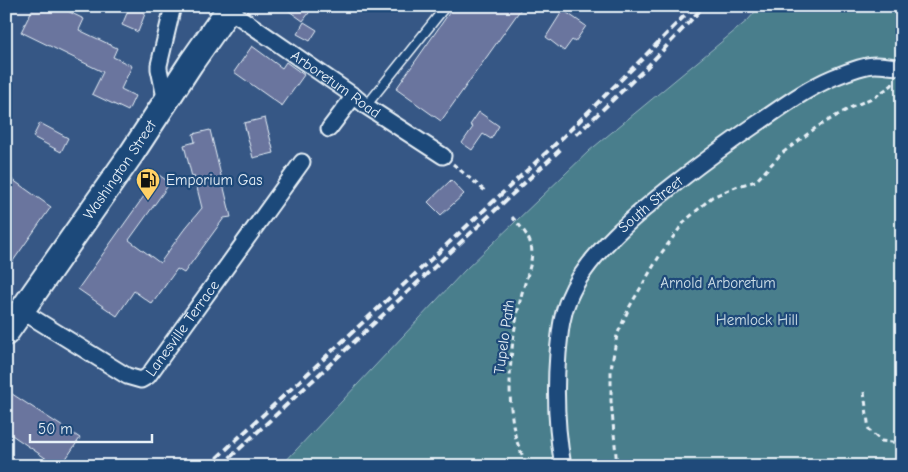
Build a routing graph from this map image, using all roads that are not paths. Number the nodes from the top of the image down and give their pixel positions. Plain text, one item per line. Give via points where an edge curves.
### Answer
1 (173, 6) edge
2 (446, 6) edge
3 (230, 8) edge
4 (902, 68) edge
5 (354, 96) junction
6 (166, 102) junction
7 (366, 106) junction
8 (329, 130) dead end
9 (443, 156) road end
10 (302, 162) dead end
11 (22, 311) junction
12 (6, 333) edge
13 (563, 466) edge

1 - 6 street via 159,69
2 - 7 lane
3 - 5 street, Arboretum Road
3 - 6 main road, Washington Street
4 - 13 street, South Street via 874,65 856,69 816,86 781,107 727,144 642,211 589,265 569,297 560,335 556,405
5 - 7 street, Arboretum Road
5 - 8 street
6 - 11 main road, Washington Street
7 - 9 street, Arboretum Road
10 - 11 street, Lanesville Terrace via 148,376 141,380 127,376
11 - 12 main road, Washington Street

